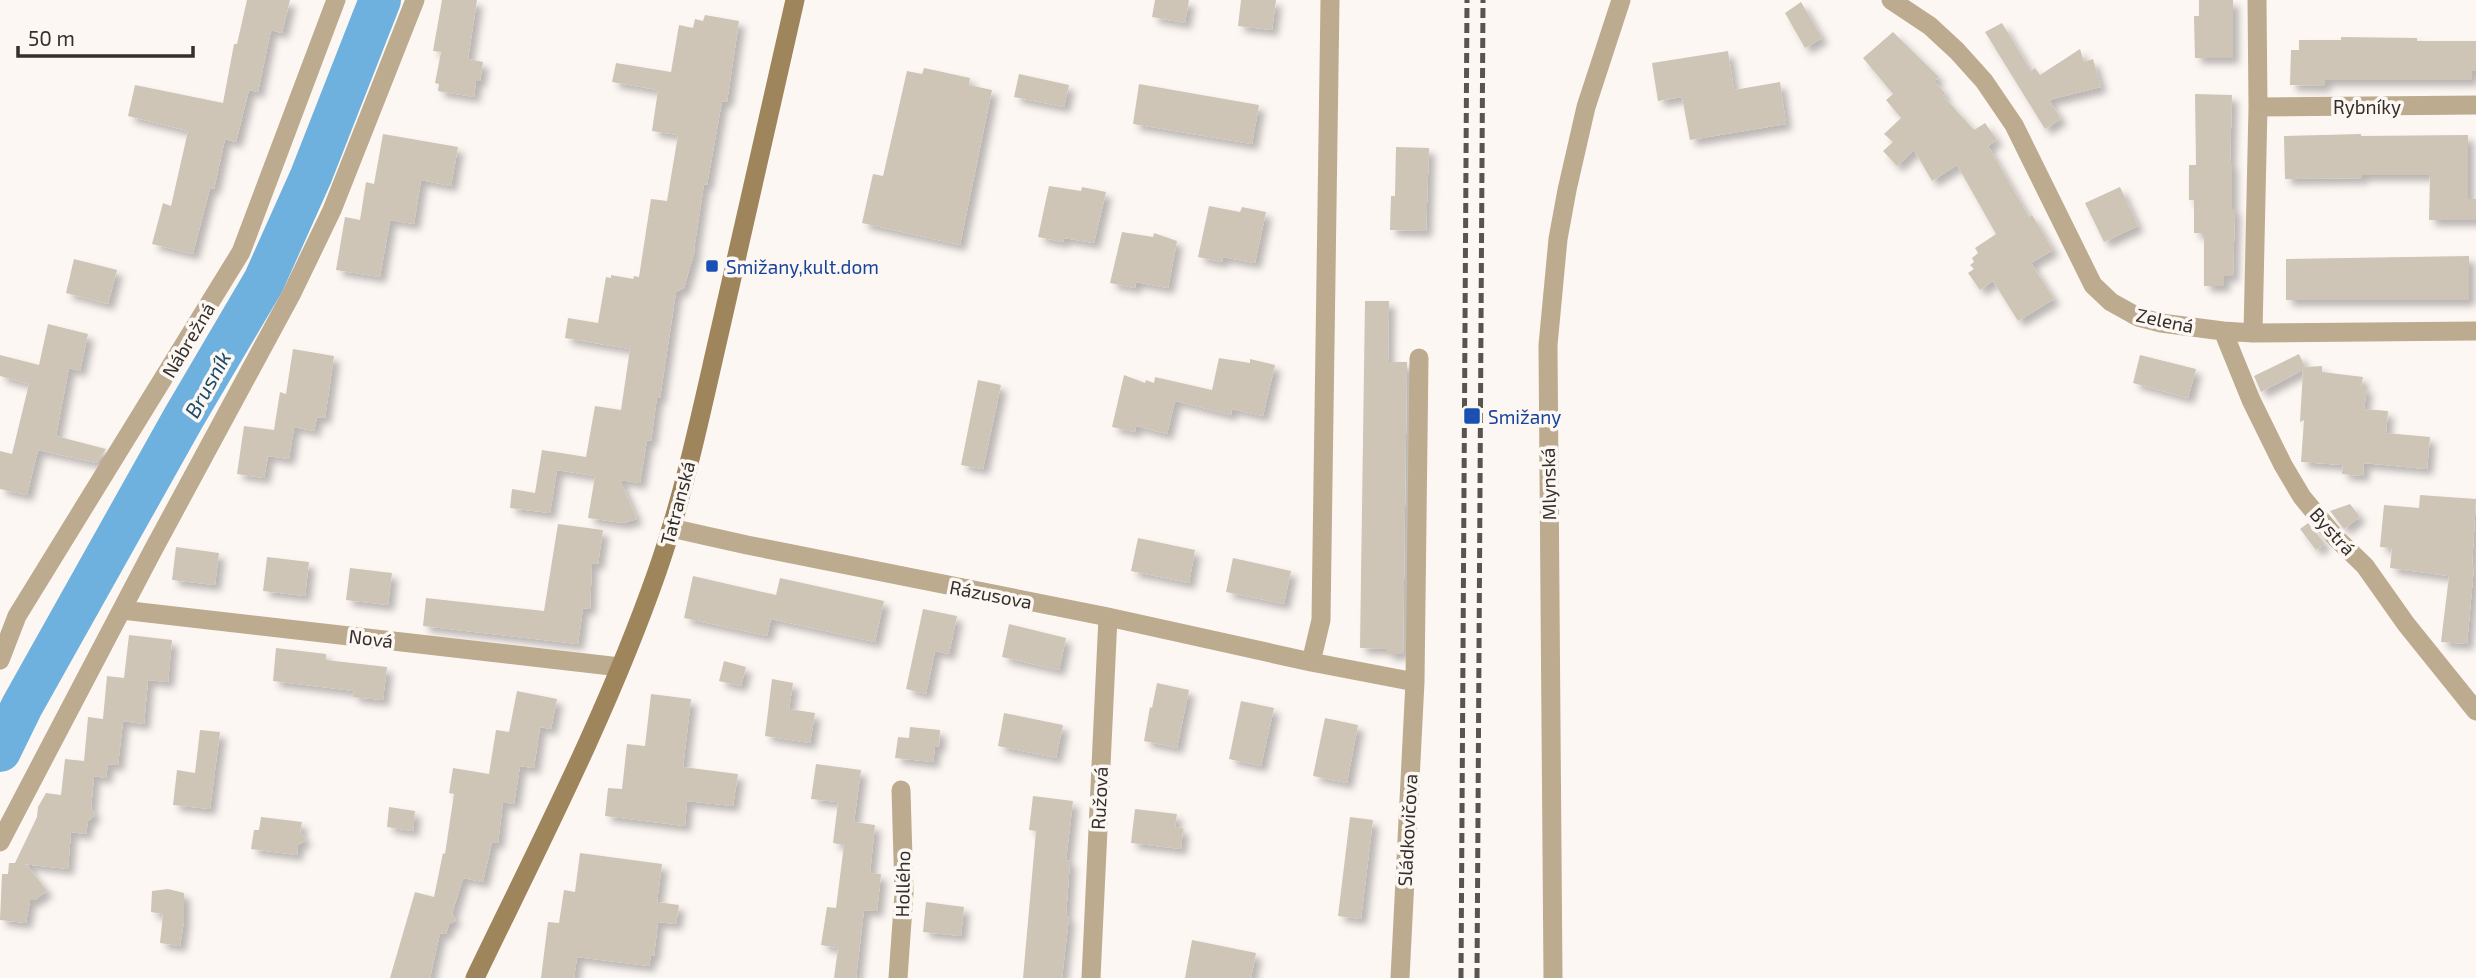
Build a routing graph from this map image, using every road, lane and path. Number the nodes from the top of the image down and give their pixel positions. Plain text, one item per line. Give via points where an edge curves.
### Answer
1 (337, 0) edge
2 (415, 0) edge
3 (795, 0) edge
4 (1331, 0) edge
5 (1621, 0) edge
6 (1891, 0) edge
7 (2257, 0) edge
8 (2476, 105) edge
9 (2258, 107) junction
10 (2223, 331) junction
11 (2476, 331) edge
12 (2253, 333) junction
13 (1419, 358) dead end
14 (671, 528) junction
15 (122, 610) junction
16 (9, 615) edge
17 (1108, 617) junction
18 (0, 660) edge
19 (1311, 662) junction
20 (620, 667) junction
21 (1415, 682) junction
22 (2476, 711) edge
23 (901, 790) dead end
24 (0, 842) edge
25 (475, 978) edge
26 (898, 978) edge
27 (1091, 978) edge
28 (1400, 978) edge
29 (1553, 978) edge

1 - 16 street, Nábrežná via 241,252
2 - 15 street via 309,258
3 - 14 main road, Tatranská
4 - 19 street via 1321,620
5 - 29 street, Mlynská via 1586,107 1567,190 1548,345
6 - 10 street, Zelená via 1930,26 1984,81 2014,125 2085,273 2103,296 2138,317
7 - 9 street
8 - 9 street, Rybníky
9 - 12 street
10 - 12 street, Zelená
10 - 22 street, Bystrá via 2251,400 2302,497 2365,566
11 - 12 street, Zelená
13 - 21 street, Sládkovičova
14 - 17 street, Rázusova
14 - 20 main road, Tatranská
15 - 20 street, Nová
15 - 24 street
16 - 18 street, Nábrežná
17 - 19 street, Rázusova
17 - 27 street, Ružová
19 - 21 street, Rázusova
20 - 25 main road, Tatranská
21 - 28 street, Sládkovičova
23 - 26 street, Hollého via 904,893

